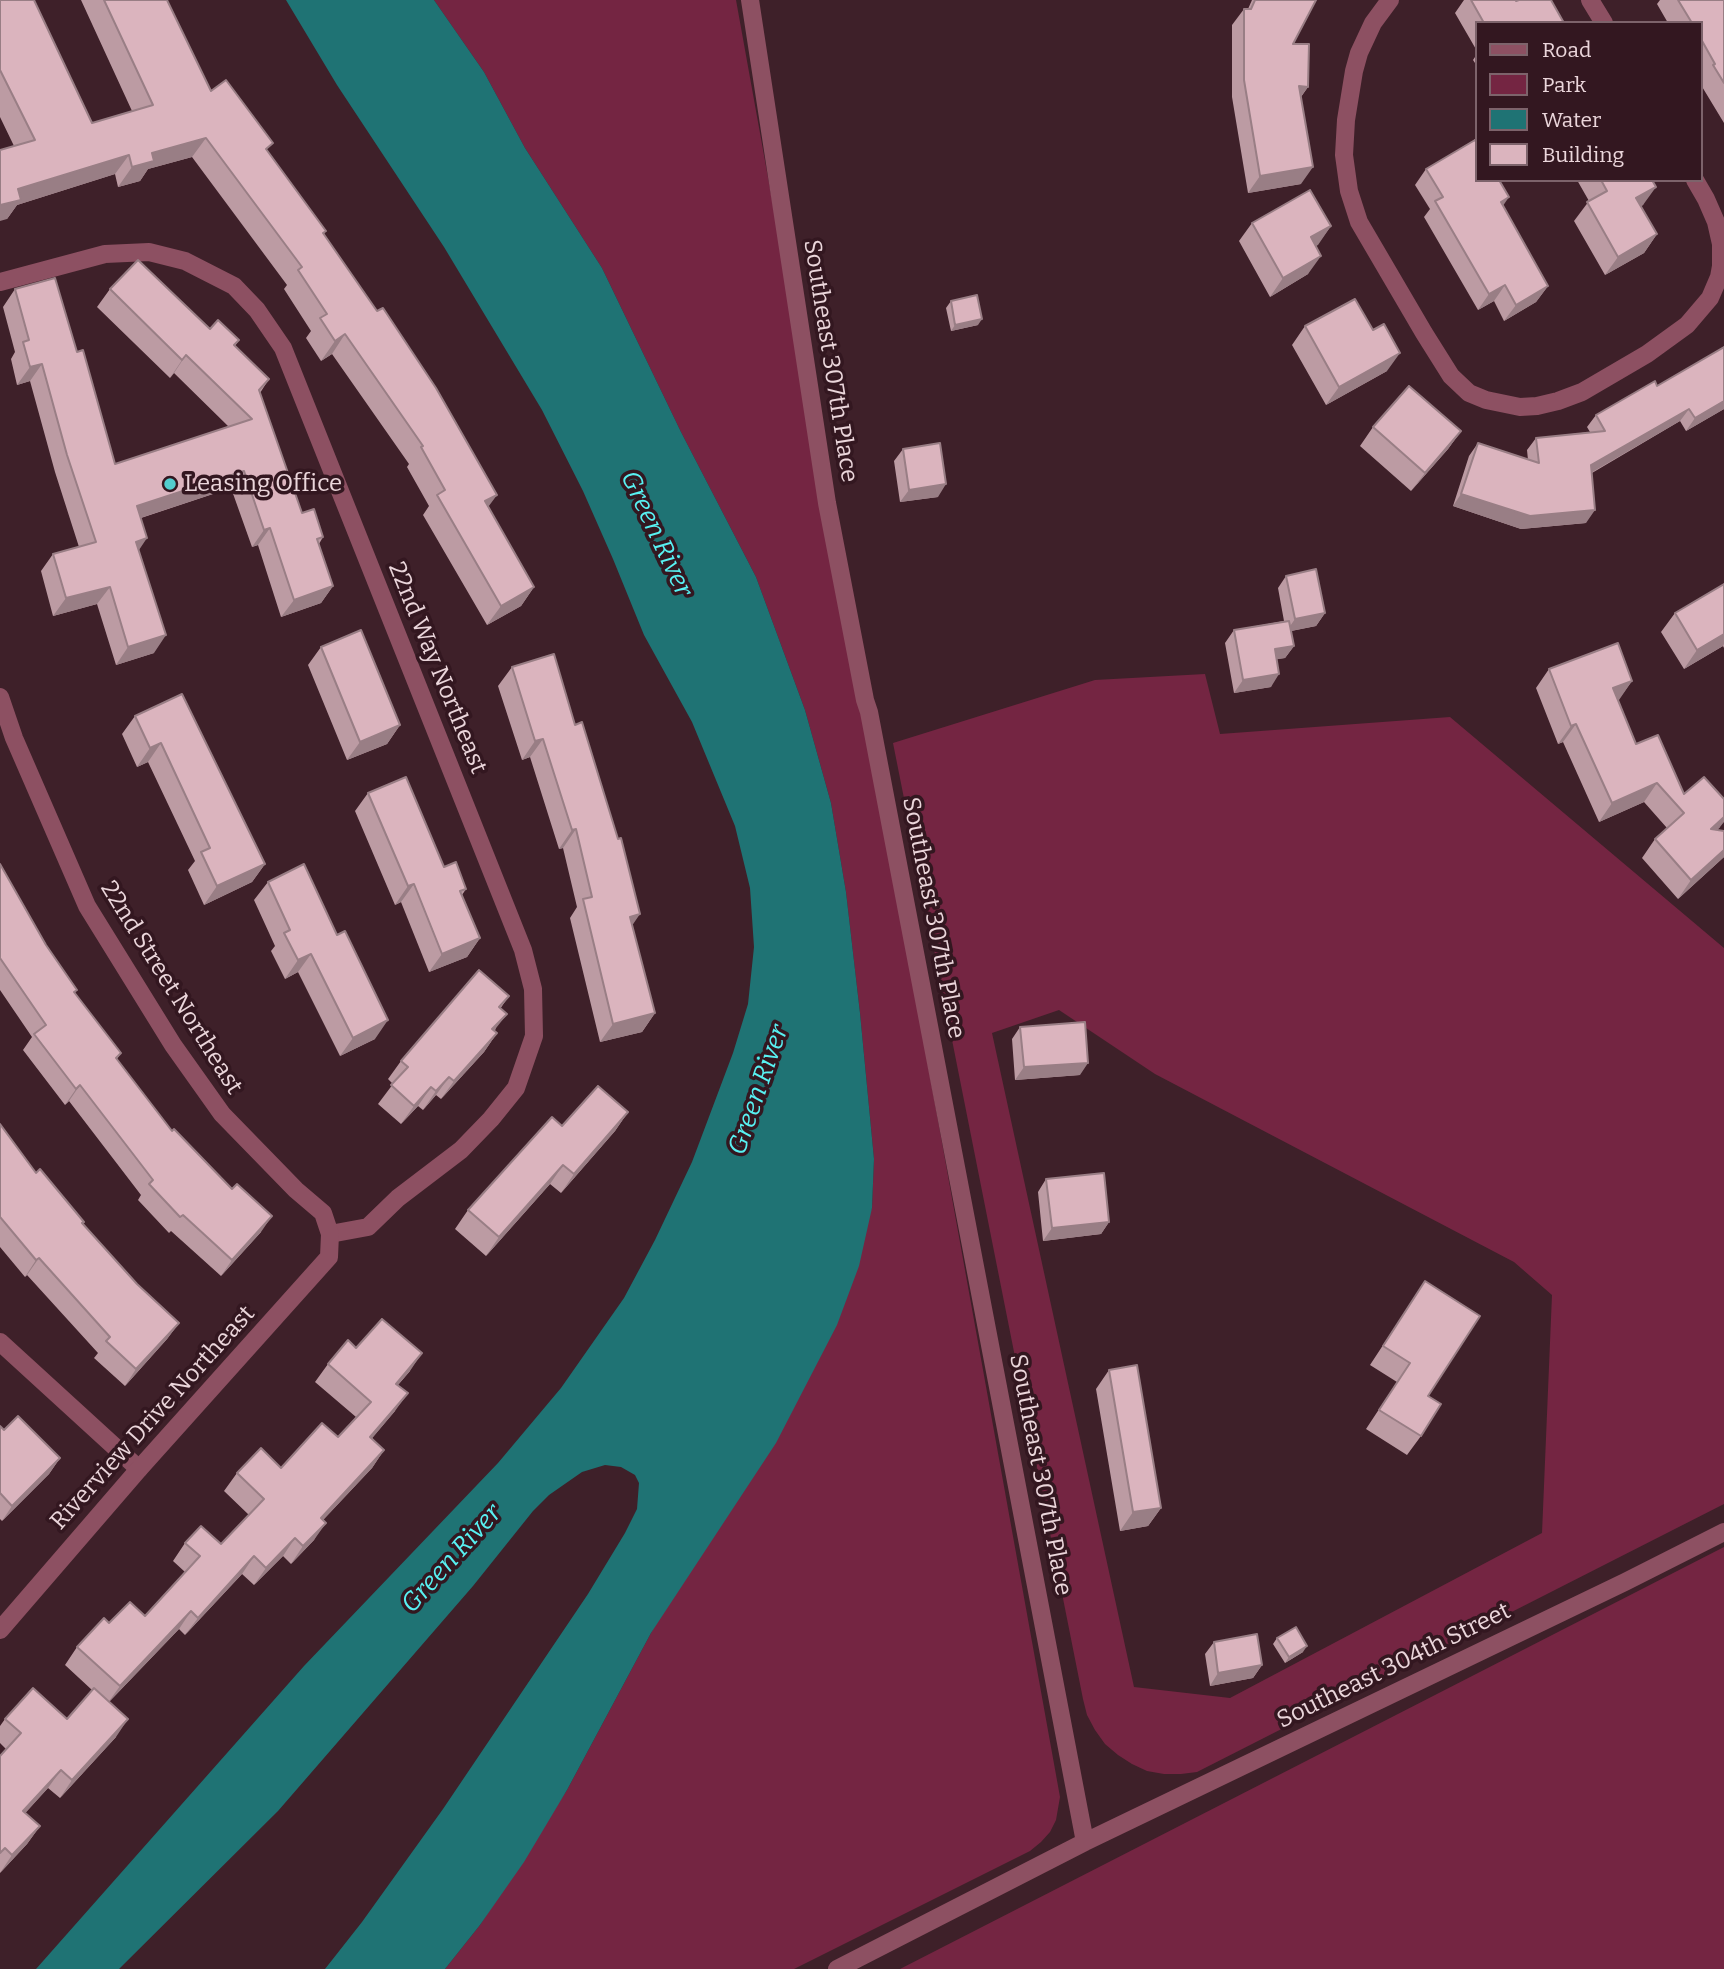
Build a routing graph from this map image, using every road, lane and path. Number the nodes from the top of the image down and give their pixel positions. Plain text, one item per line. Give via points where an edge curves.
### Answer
1 (750, 0) edge
2 (1390, 0) edge
3 (1590, 0) edge
4 (1603, 21) edge
5 (1696, 182) edge
6 (0, 282) edge
7 (0, 697) edge
8 (330, 1234) junction
9 (0, 1342) edge
10 (139, 1469) junction
11 (1724, 1532) edge
12 (0, 1630) edge
13 (1085, 1842) junction
14 (837, 1969) edge

1 - 13 street, Southeast 307th Place via 827,503
2 - 5 street via 1373,23 1354,71 1346,120 1345,172 1359,222 1443,365 1469,393 1520,407 1558,401 1582,391 1687,325 1710,298 1722,256 1716,222
3 - 4 street
6 - 8 street, 22nd Way Northeast via 105,254 149,252 186,261 234,286 257,310 283,348 523,950 533,989 534,1036 516,1088 460,1150 368,1227
7 - 8 street, 22nd Street Northeast via 87,906 173,1045 222,1114 323,1213
8 - 10 street, Riverview Drive Northeast via 329,1257
9 - 10 street
10 - 12 street, Riverview Drive Northeast
11 - 13 street, Southeast 304th Street
13 - 14 street, Southeast 304th Street

